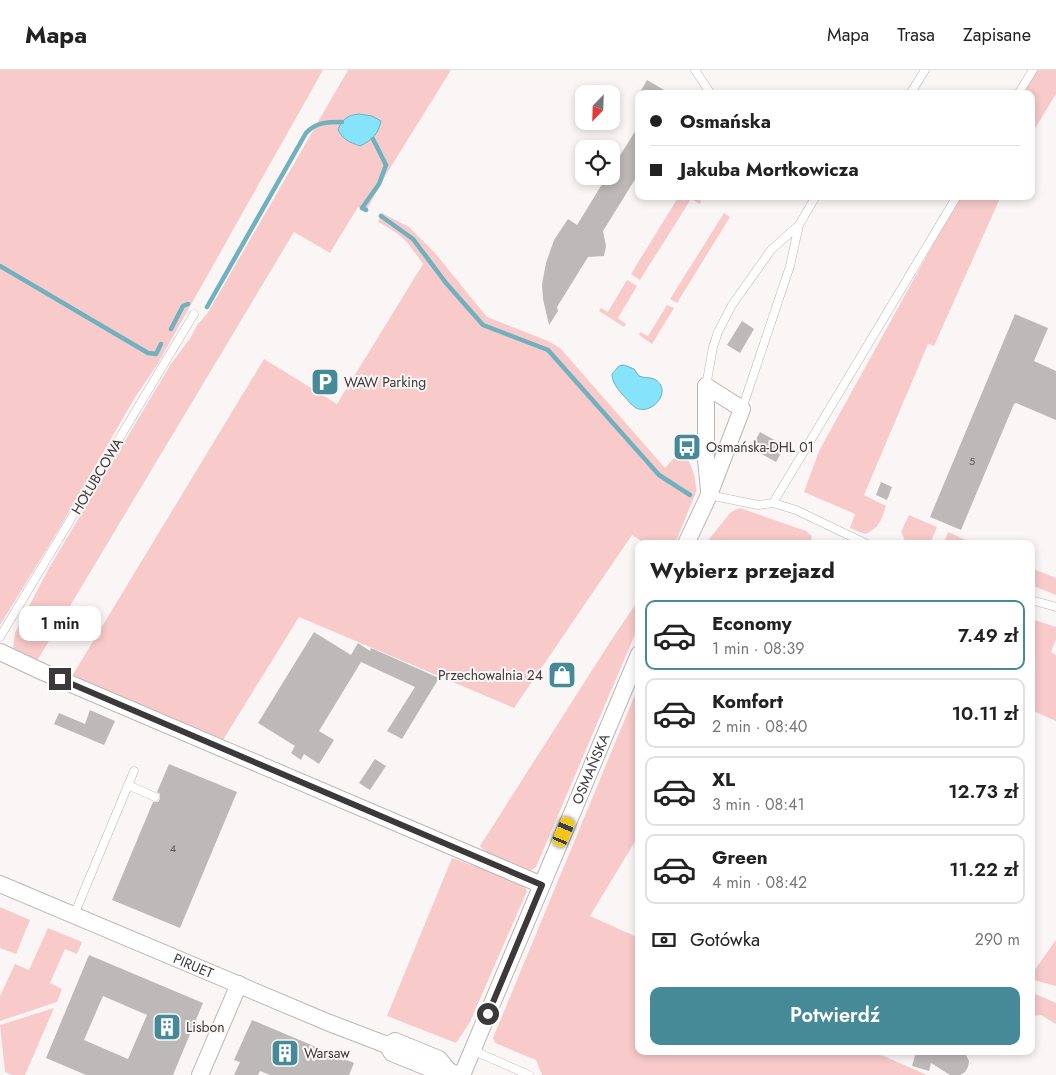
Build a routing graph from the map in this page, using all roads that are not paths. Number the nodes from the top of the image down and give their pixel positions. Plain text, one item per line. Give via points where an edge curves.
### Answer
1 (695, 70) edge
2 (925, 70) edge
3 (1032, 70) edge
4 (708, 90) edge
5 (912, 90) edge
6 (1020, 90) edge
7 (814, 200) edge
8 (955, 200) edge
9 (799, 225) junction
10 (194, 314) dead end
11 (706, 386) junction
12 (742, 409) junction
13 (710, 495) junction
14 (773, 503) junction
15 (688, 540) edge
16 (859, 540) edge
17 (1035, 601) edge
18 (1056, 607) edge
19 (0, 637) edge
20 (0, 652) edge
21 (635, 664) edge
22 (134, 771) dead end
23 (128, 785) junction
24 (155, 797) dead end
25 (0, 884) edge
26 (542, 885) junction
27 (74, 915) junction
28 (239, 984) junction
29 (472, 1050) junction
30 (456, 1074) edge
31 (200, 1075) edge
32 (529, 1075) edge

1 - 4 lane
2 - 5 lane
3 - 6 lane
7 - 9 lane
8 - 14 lane
9 - 11 lane via 771,250 732,305 713,347
9 - 12 lane via 790,266
10 - 19 lane, HOŁUBCOWA
11 - 12 street
11 - 13 street via 706,459
12 - 13 street
13 - 14 lane via 758,505
13 - 15 street
14 - 16 lane via 796,510
17 - 18 lane
20 - 26 street
21 - 26 street, OSMAŃSKA
22 - 23 lane
23 - 24 lane
23 - 27 lane
25 - 27 street, PIRUET
26 - 29 street, OSMAŃSKA
27 - 28 street, PIRUET
28 - 30 street, PIRUET via 387,1046 392,1053 408,1060 436,1071
28 - 31 street
29 - 30 street, OSMAŃSKA
29 - 32 lane

